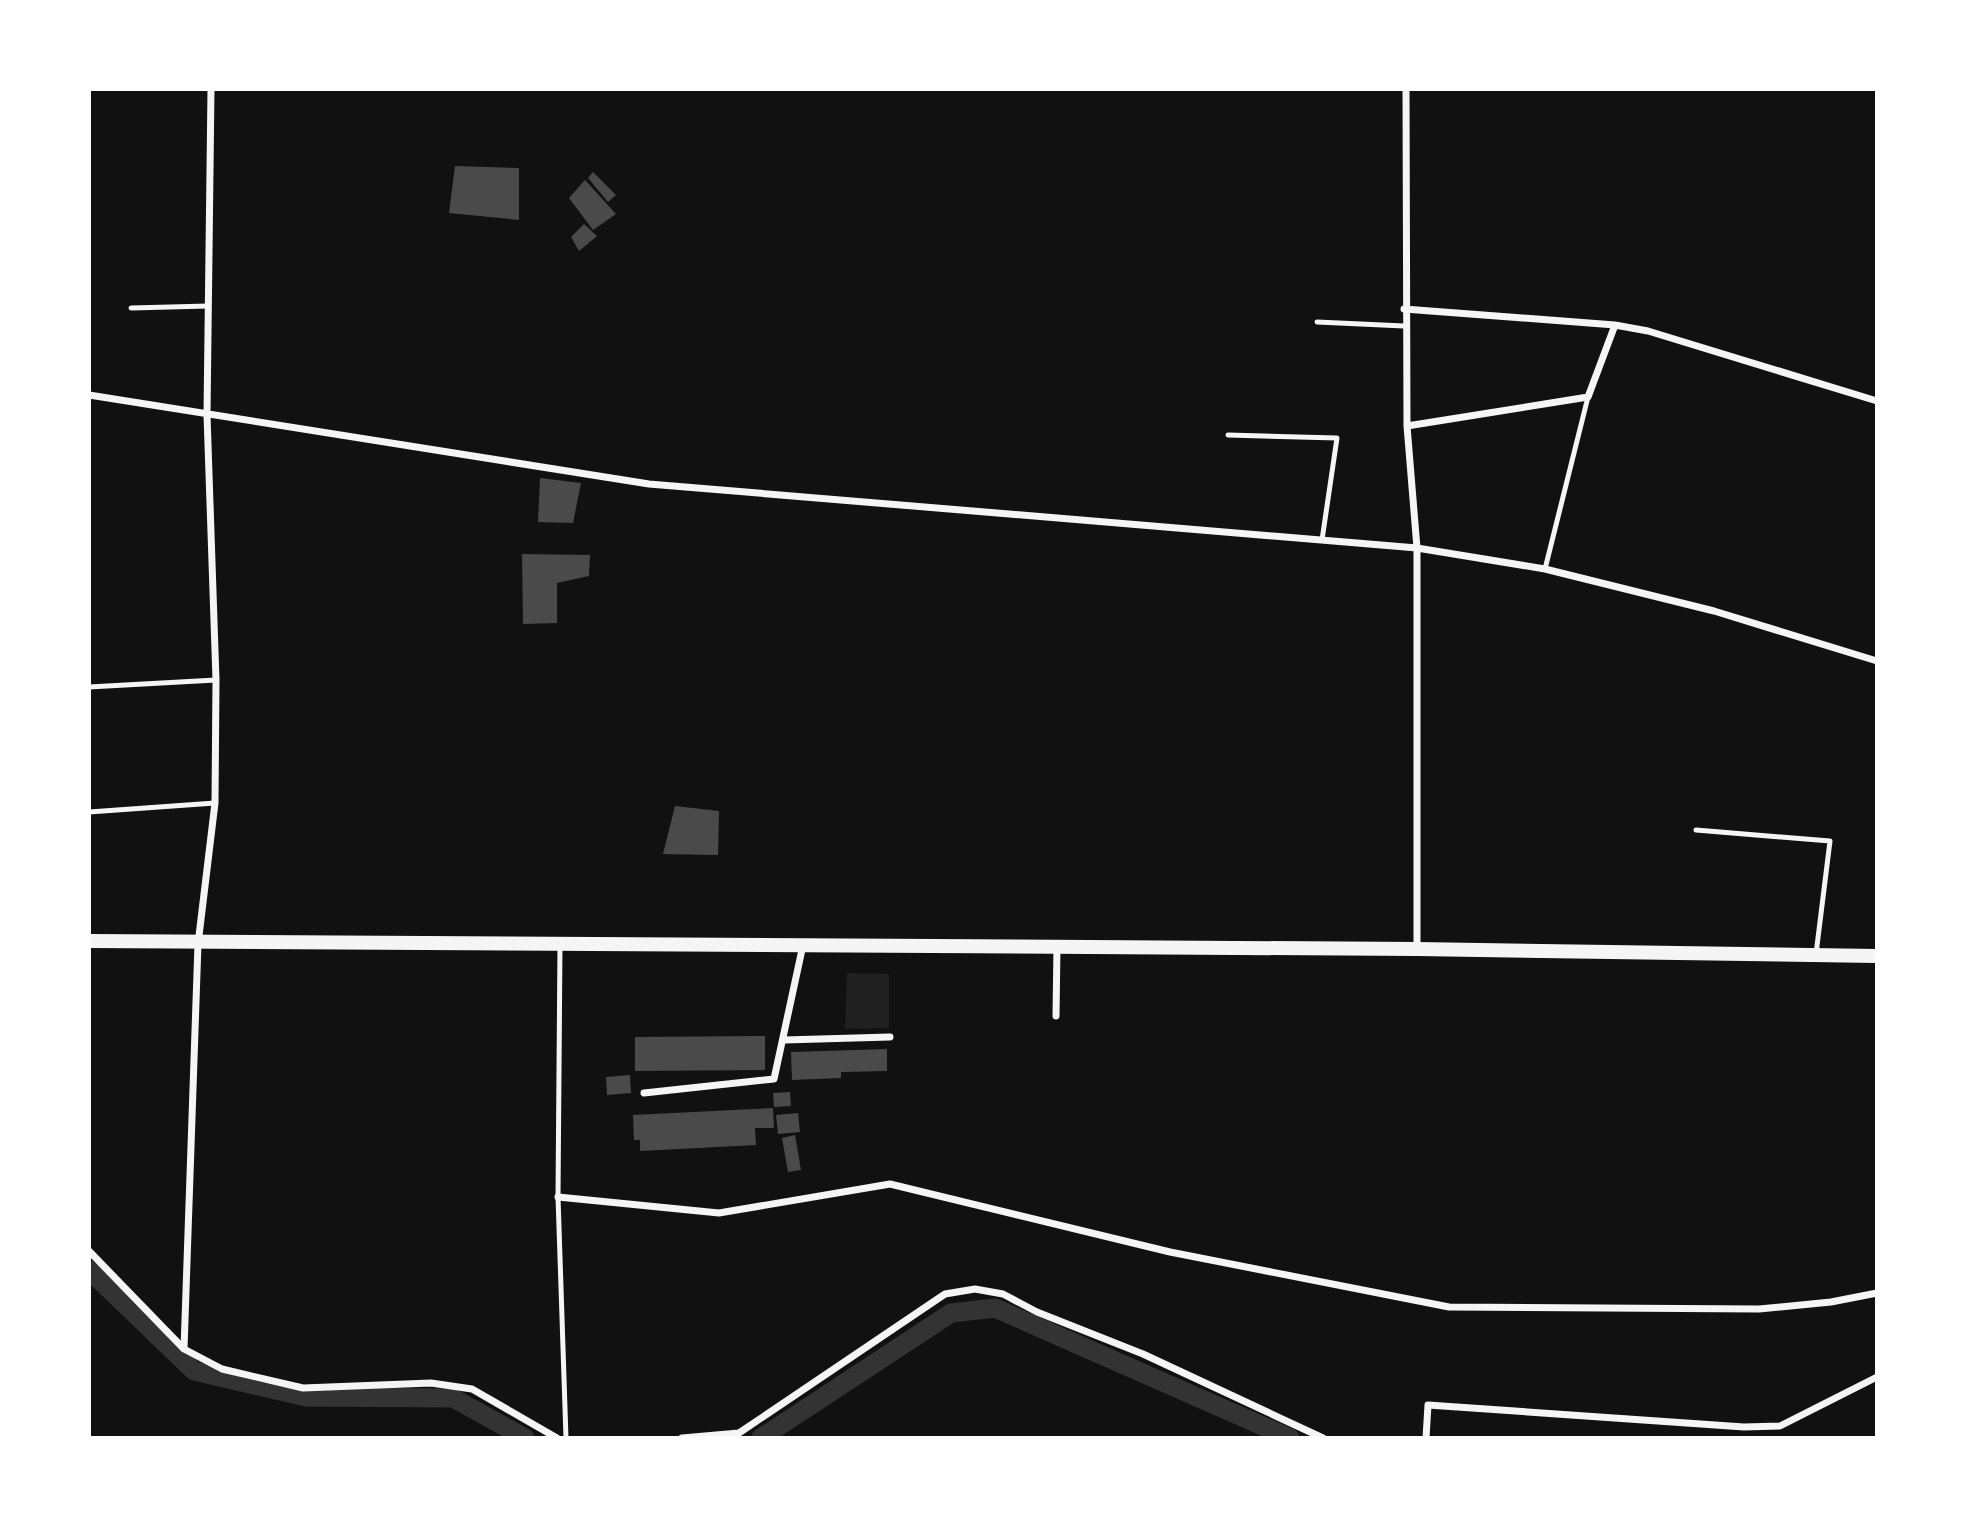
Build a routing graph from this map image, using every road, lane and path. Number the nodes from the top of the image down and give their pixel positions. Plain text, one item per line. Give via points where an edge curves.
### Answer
1 (211, 89) edge
2 (1406, 89) edge
3 (208, 306) junction
4 (131, 308) dead end
5 (1404, 309) junction
6 (1317, 322) dead end
7 (1615, 325) junction
8 (1404, 326) junction
9 (89, 395) edge
10 (1588, 397) junction
11 (1877, 401) edge
12 (207, 415) junction
13 (1407, 426) junction
14 (1228, 435) dead end
15 (1322, 540) junction
16 (1417, 548) junction
17 (1545, 569) junction
18 (1877, 661) edge
19 (216, 680) junction
20 (89, 687) edge
21 (215, 803) junction
22 (89, 812) edge
23 (1696, 830) dead end
24 (89, 941) edge
25 (560, 943) junction
26 (198, 944) junction
27 (803, 944) junction
28 (1057, 947) junction
29 (1417, 949) junction
30 (1816, 954) junction
31 (1877, 956) edge
32 (1056, 1016) dead end
33 (890, 1037) dead end
34 (784, 1040) junction
35 (644, 1093) dead end
36 (558, 1197) junction
37 (89, 1251) edge
38 (1877, 1293) edge
39 (184, 1349) junction
40 (1877, 1377) edge
41 (557, 1438) edge
42 (566, 1438) edge
43 (682, 1438) edge
44 (1323, 1438) edge
45 (1426, 1438) edge

1 - 3 street
2 - 5 street
3 - 4 lane
3 - 12 street
5 - 7 street
5 - 8 street
6 - 8 lane
7 - 10 street
7 - 11 street
8 - 13 street
9 - 12 street
10 - 13 street
10 - 17 lane
12 - 15 street via 649,484
12 - 19 street
13 - 16 street
14 - 15 lane via 1337,438
15 - 16 street
16 - 17 street
16 - 29 street
17 - 18 street via 1714,611
19 - 20 lane
19 - 21 street
21 - 22 lane
21 - 26 street
23 - 30 lane via 1830,841
24 - 26 main road
25 - 26 main road
25 - 27 main road
25 - 36 lane
26 - 39 street
27 - 28 main road
27 - 34 street
28 - 29 main road
28 - 32 street
29 - 30 main road
30 - 31 main road
33 - 34 street
34 - 35 street via 774,1079
36 - 38 street via 719,1213 890,1184 1170,1252 1448,1307 1759,1309
36 - 42 lane
37 - 39 street
39 - 41 street via 222,1369 303,1388 431,1382 472,1389
40 - 45 street via 1780,1426 1428,1405
43 - 44 street via 739,1433 945,1294 975,1289 1003,1294

